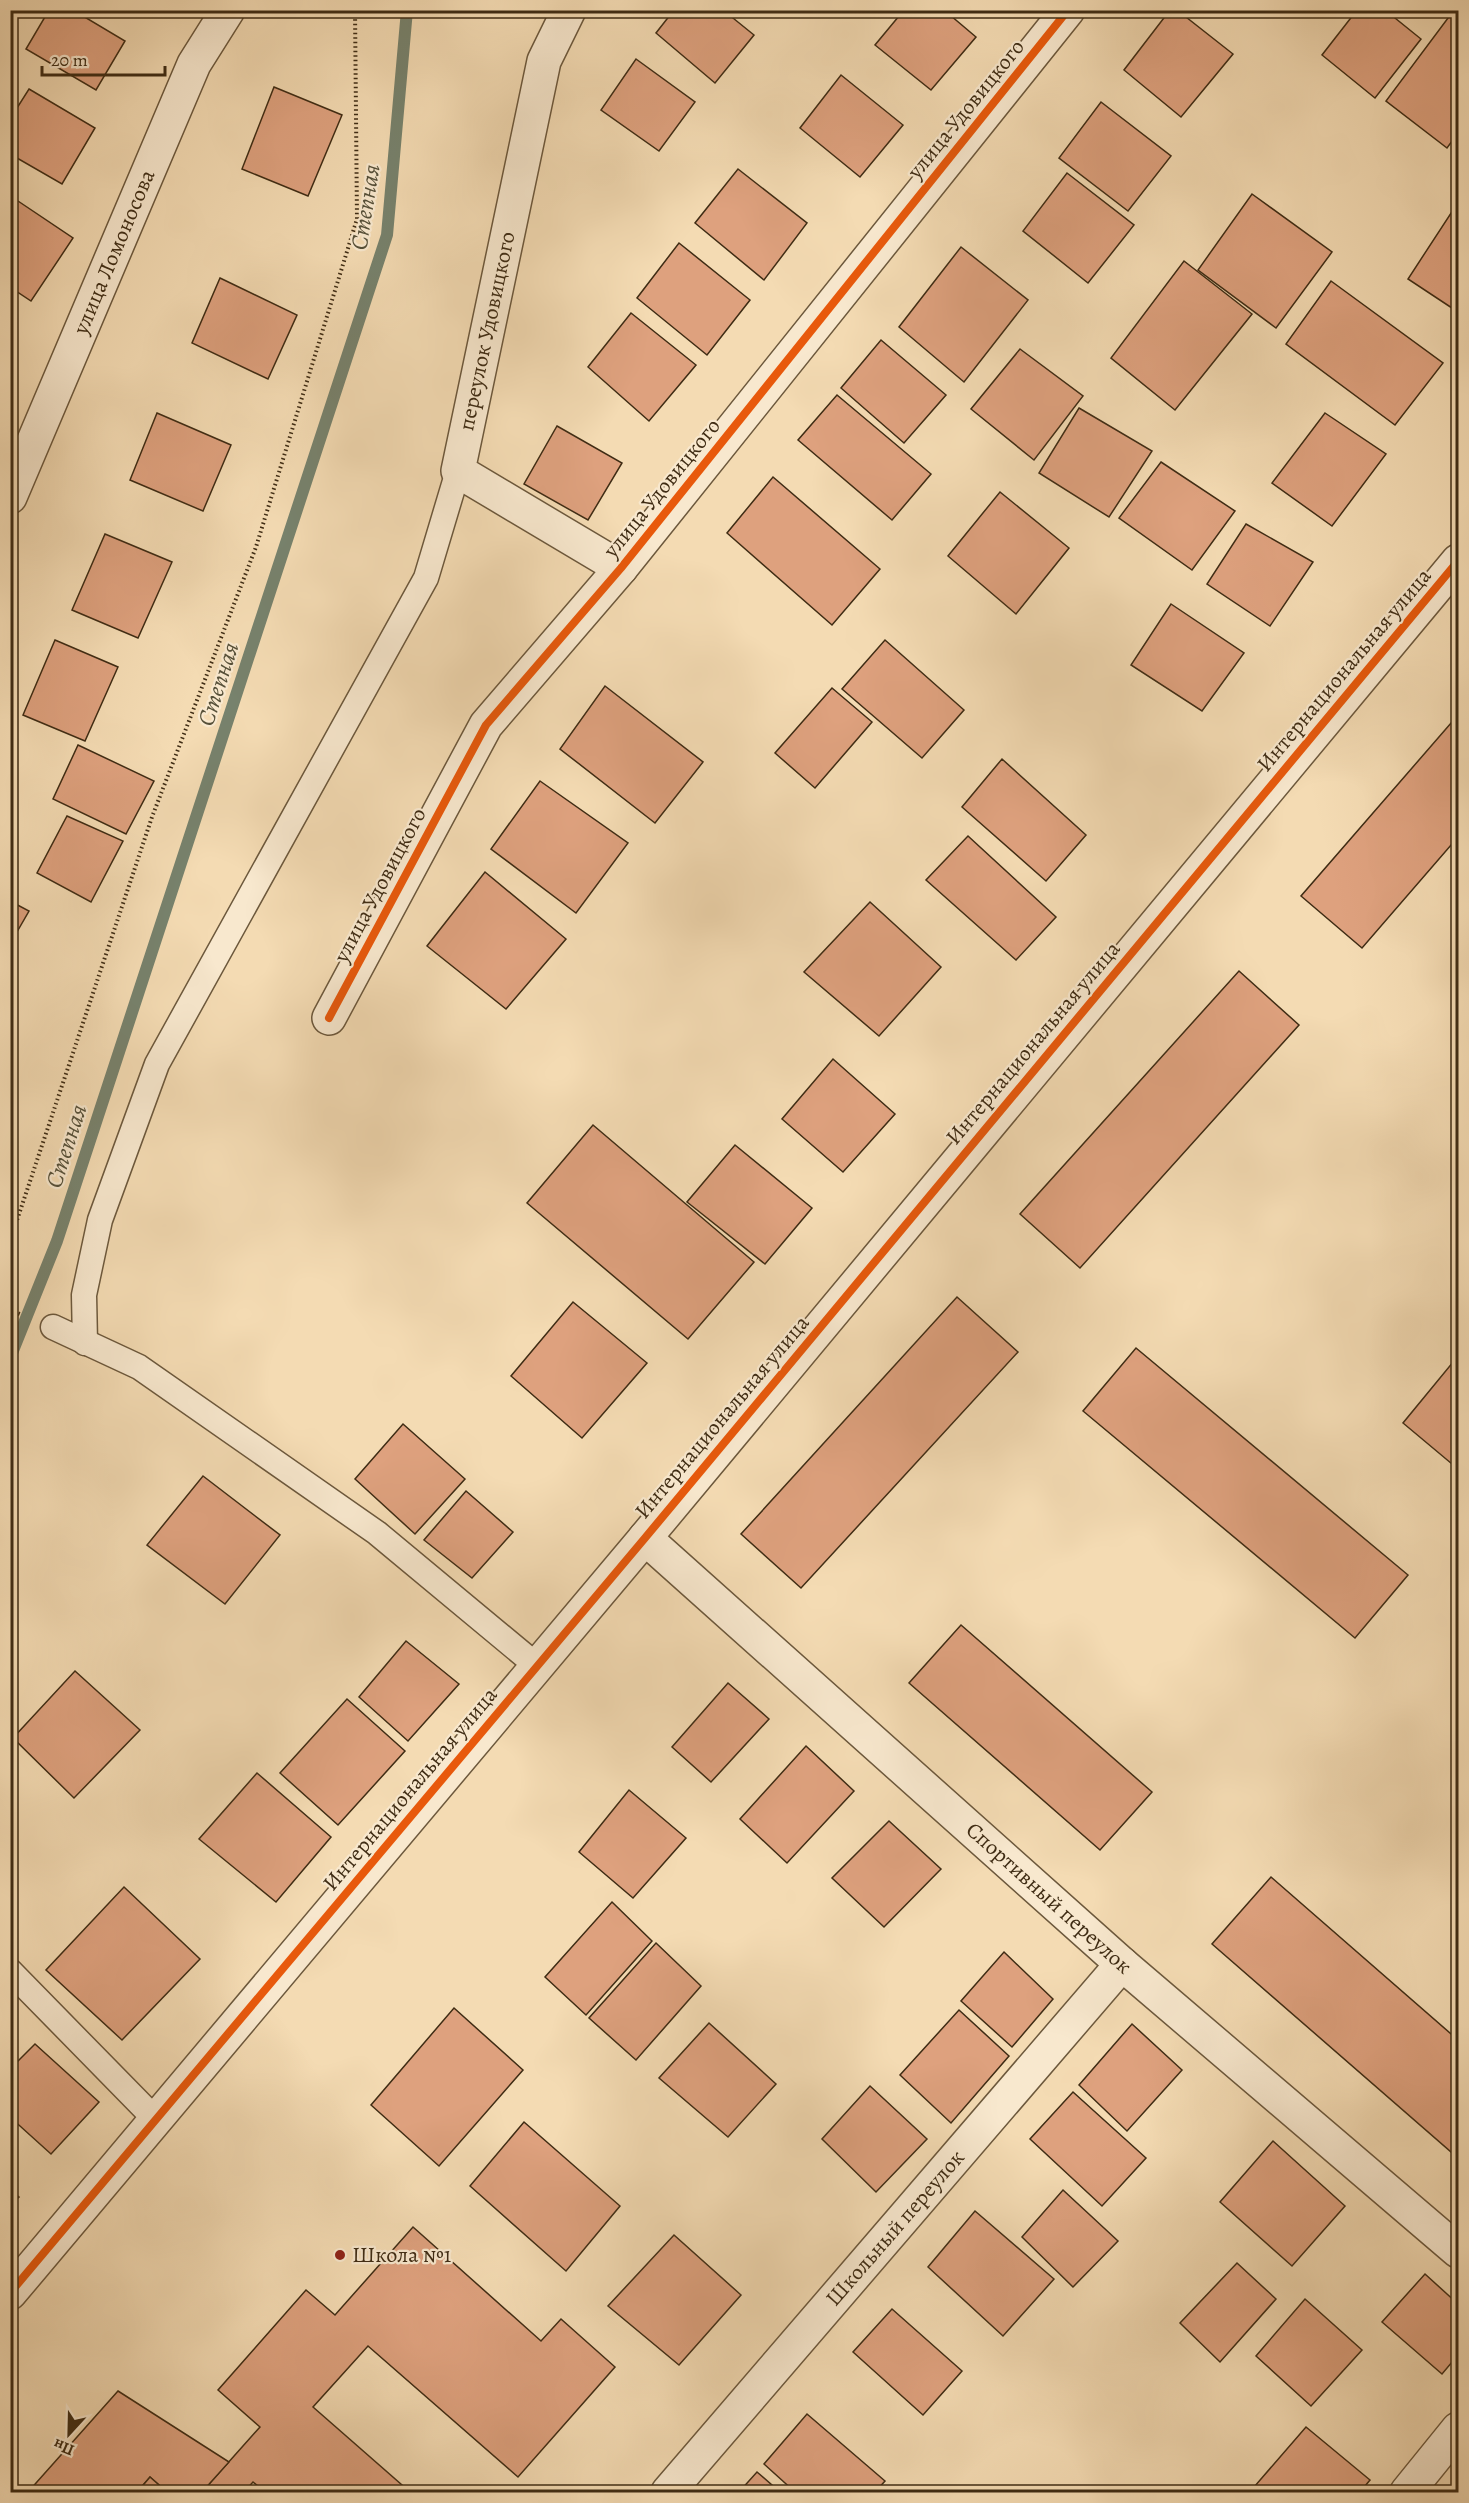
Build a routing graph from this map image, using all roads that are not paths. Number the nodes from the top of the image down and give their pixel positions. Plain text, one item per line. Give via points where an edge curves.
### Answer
1 (228, 10) edge
2 (569, 10) edge
3 (1068, 10) edge
4 (458, 471) junction
5 (10, 497) edge
6 (1458, 561) edge
7 (621, 568) junction
8 (329, 1018) dead end
9 (53, 1327) dead end
10 (85, 1342) junction
11 (645, 1538) junction
12 (537, 1666) junction
13 (1122, 1964) junction
14 (10, 1971) edge
15 (156, 2120) junction
16 (1458, 2251) edge
17 (10, 2293) edge
18 (1458, 2428) edge
19 (668, 2493) edge
20 (1407, 2493) edge

1 - 5 street, улица Ломоносова via 194,64
2 - 4 street, переулок Удовицкого via 544,61
3 - 7 street, улица Удовицкого
4 - 7 street
4 - 10 lane via 426,578 157,1064 100,1220 84,1296
6 - 11 street, Интернациональная улица
7 - 8 street, улица Удовицкого via 486,725
9 - 10 lane
10 - 12 lane via 139,1367 377,1533
11 - 12 street, Интернациональная улица
11 - 13 street, Спортивный переулок
12 - 15 street, Интернациональная улица
13 - 16 street, Спортивный переулок
13 - 19 street, Школьный переулок
14 - 15 lane
15 - 17 street, Интернациональная улица
18 - 20 street

